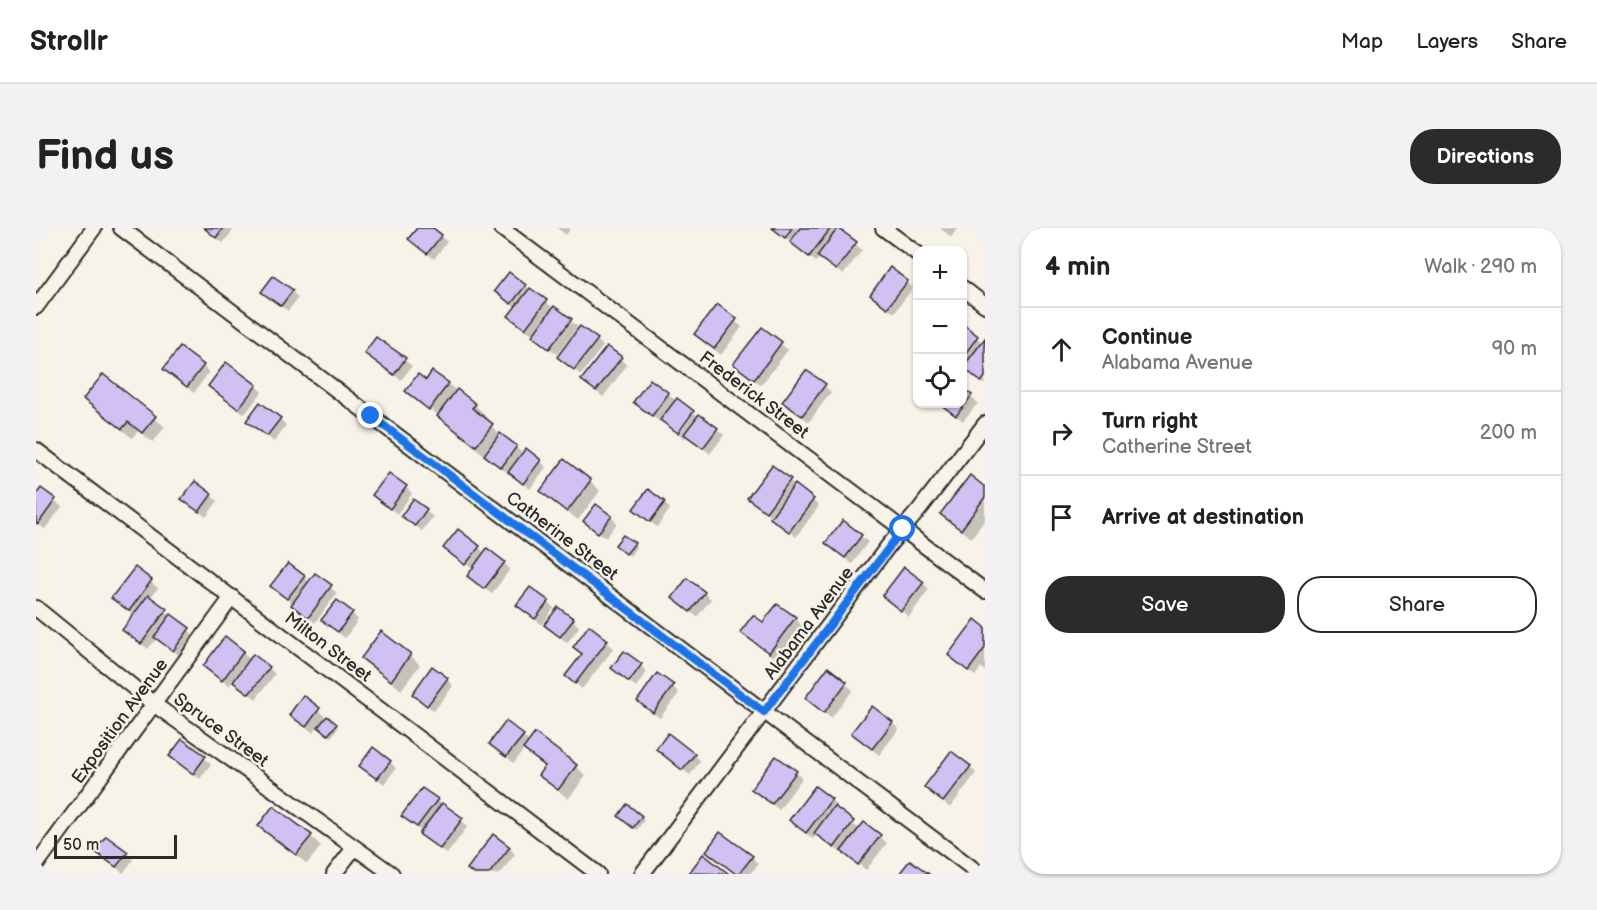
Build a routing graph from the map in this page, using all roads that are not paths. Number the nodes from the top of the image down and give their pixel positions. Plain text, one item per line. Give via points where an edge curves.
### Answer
1 (94, 228) edge
2 (121, 228) edge
3 (503, 228) edge
4 (883, 228) edge
5 (913, 250) edge
6 (967, 291) edge
7 (985, 305) edge
8 (36, 307) edge
9 (985, 424) edge
10 (36, 450) edge
11 (903, 529) junction
12 (985, 591) edge
13 (232, 597) junction
14 (36, 608) edge
15 (154, 705) junction
16 (764, 712) junction
17 (354, 848) junction
18 (36, 865) edge
19 (334, 874) edge
20 (392, 874) edge
21 (598, 874) edge
22 (642, 874) edge
23 (980, 874) edge

1 - 8 street
2 - 16 street, Catherine Street
3 - 11 street, Frederick Street
4 - 5 street
6 - 7 street
9 - 11 street, Alabama Avenue
10 - 13 street, Milton Street
11 - 12 street, Frederick Street
11 - 16 street, Alabama Avenue
13 - 15 street, Exposition Avenue
13 - 21 street, Milton Street
14 - 15 street, Spruce Street
15 - 17 street, Spruce Street
15 - 18 street, Exposition Avenue
16 - 22 street, Alabama Avenue
16 - 23 street, Catherine Street
17 - 19 street
17 - 20 street, Spruce Street

